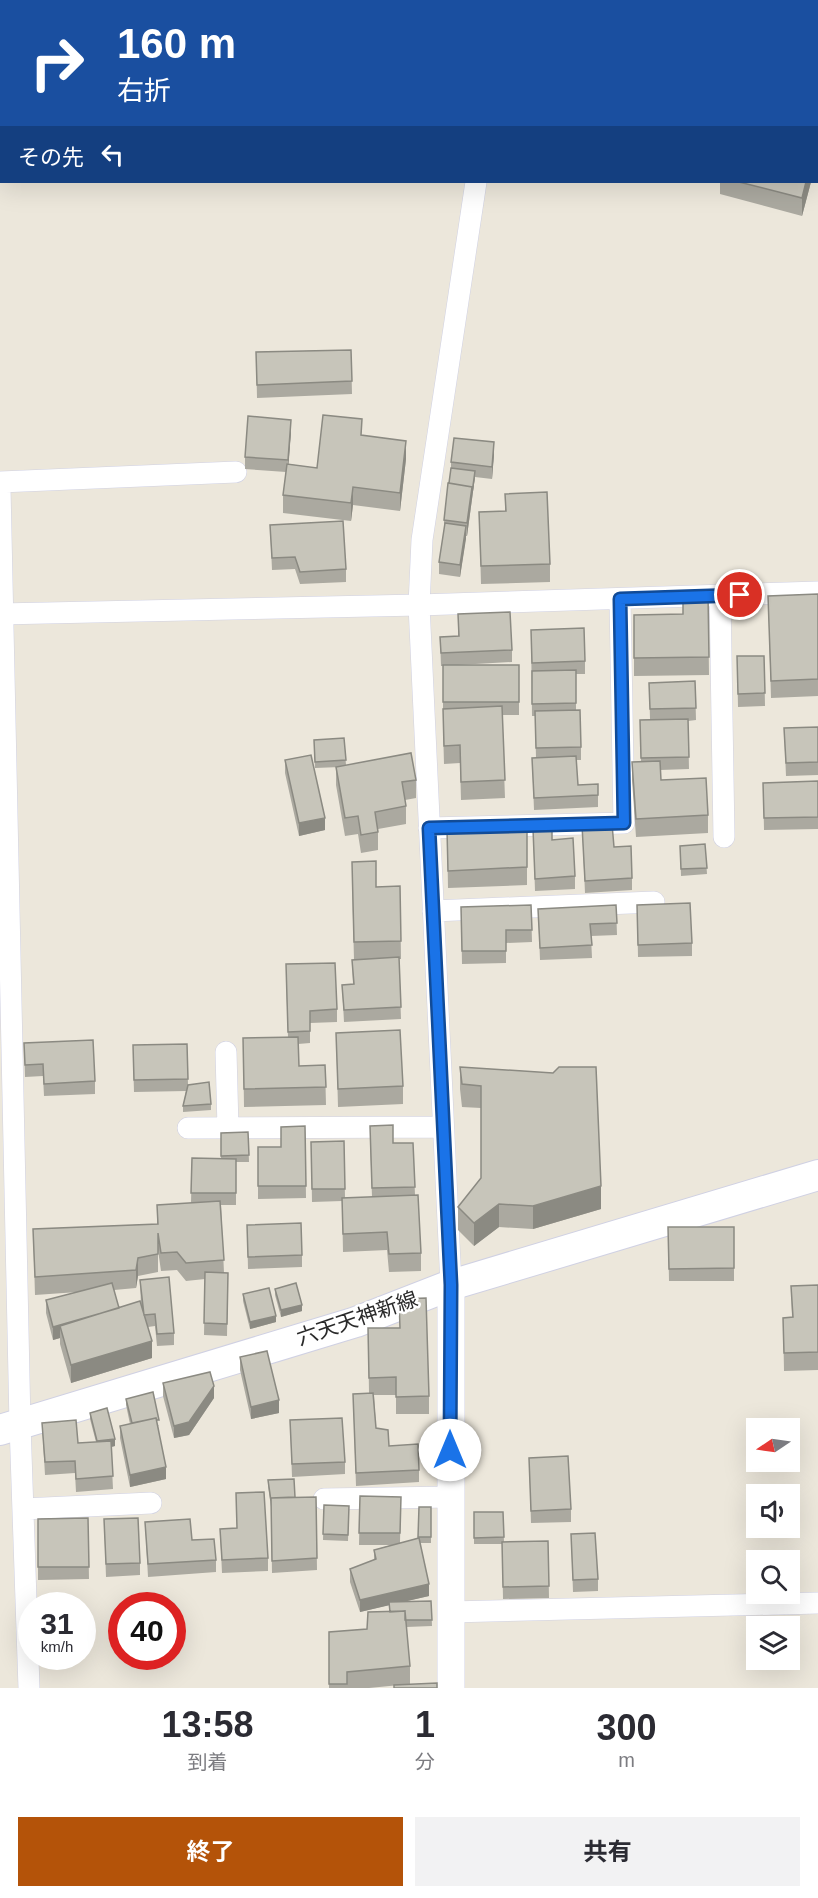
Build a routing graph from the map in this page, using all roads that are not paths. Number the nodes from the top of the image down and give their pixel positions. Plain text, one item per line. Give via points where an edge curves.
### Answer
1 (476, 183) edge
2 (236, 472) dead end
3 (0, 482) edge
4 (0, 487) edge
5 (818, 592) edge
6 (720, 596) junction
7 (620, 599) junction
8 (419, 605) junction
9 (2, 614) edge
10 (429, 828) junction
11 (724, 837) dead end
12 (654, 902) edge
13 (433, 910) junction
14 (226, 1052) dead end
15 (443, 1127) junction
16 (188, 1128) dead end
17 (228, 1128) junction
18 (818, 1175) edge
19 (451, 1285) junction
20 (10, 1426) edge
21 (450, 1497) junction
22 (324, 1499) dead end
23 (151, 1503) dead end
24 (23, 1509) junction
25 (818, 1603) edge
26 (451, 1612) junction
27 (29, 1688) edge
28 (451, 1688) edge

1 - 8 street via 422,540
2 - 3 street
4 - 9 street
5 - 6 street
6 - 7 street
6 - 11 street
7 - 8 street
7 - 10 street via 624,823
8 - 9 street
8 - 10 street
9 - 20 street
10 - 13 street
12 - 13 street
13 - 15 street
14 - 17 street
15 - 17 street
15 - 19 street
16 - 17 street
18 - 19 main road, 六天天神新線
19 - 20 main road, 六天天神新線 via 356,1322
19 - 21 street
20 - 24 street
21 - 22 street
21 - 26 street
23 - 24 street
24 - 27 street
25 - 26 street
26 - 28 street

